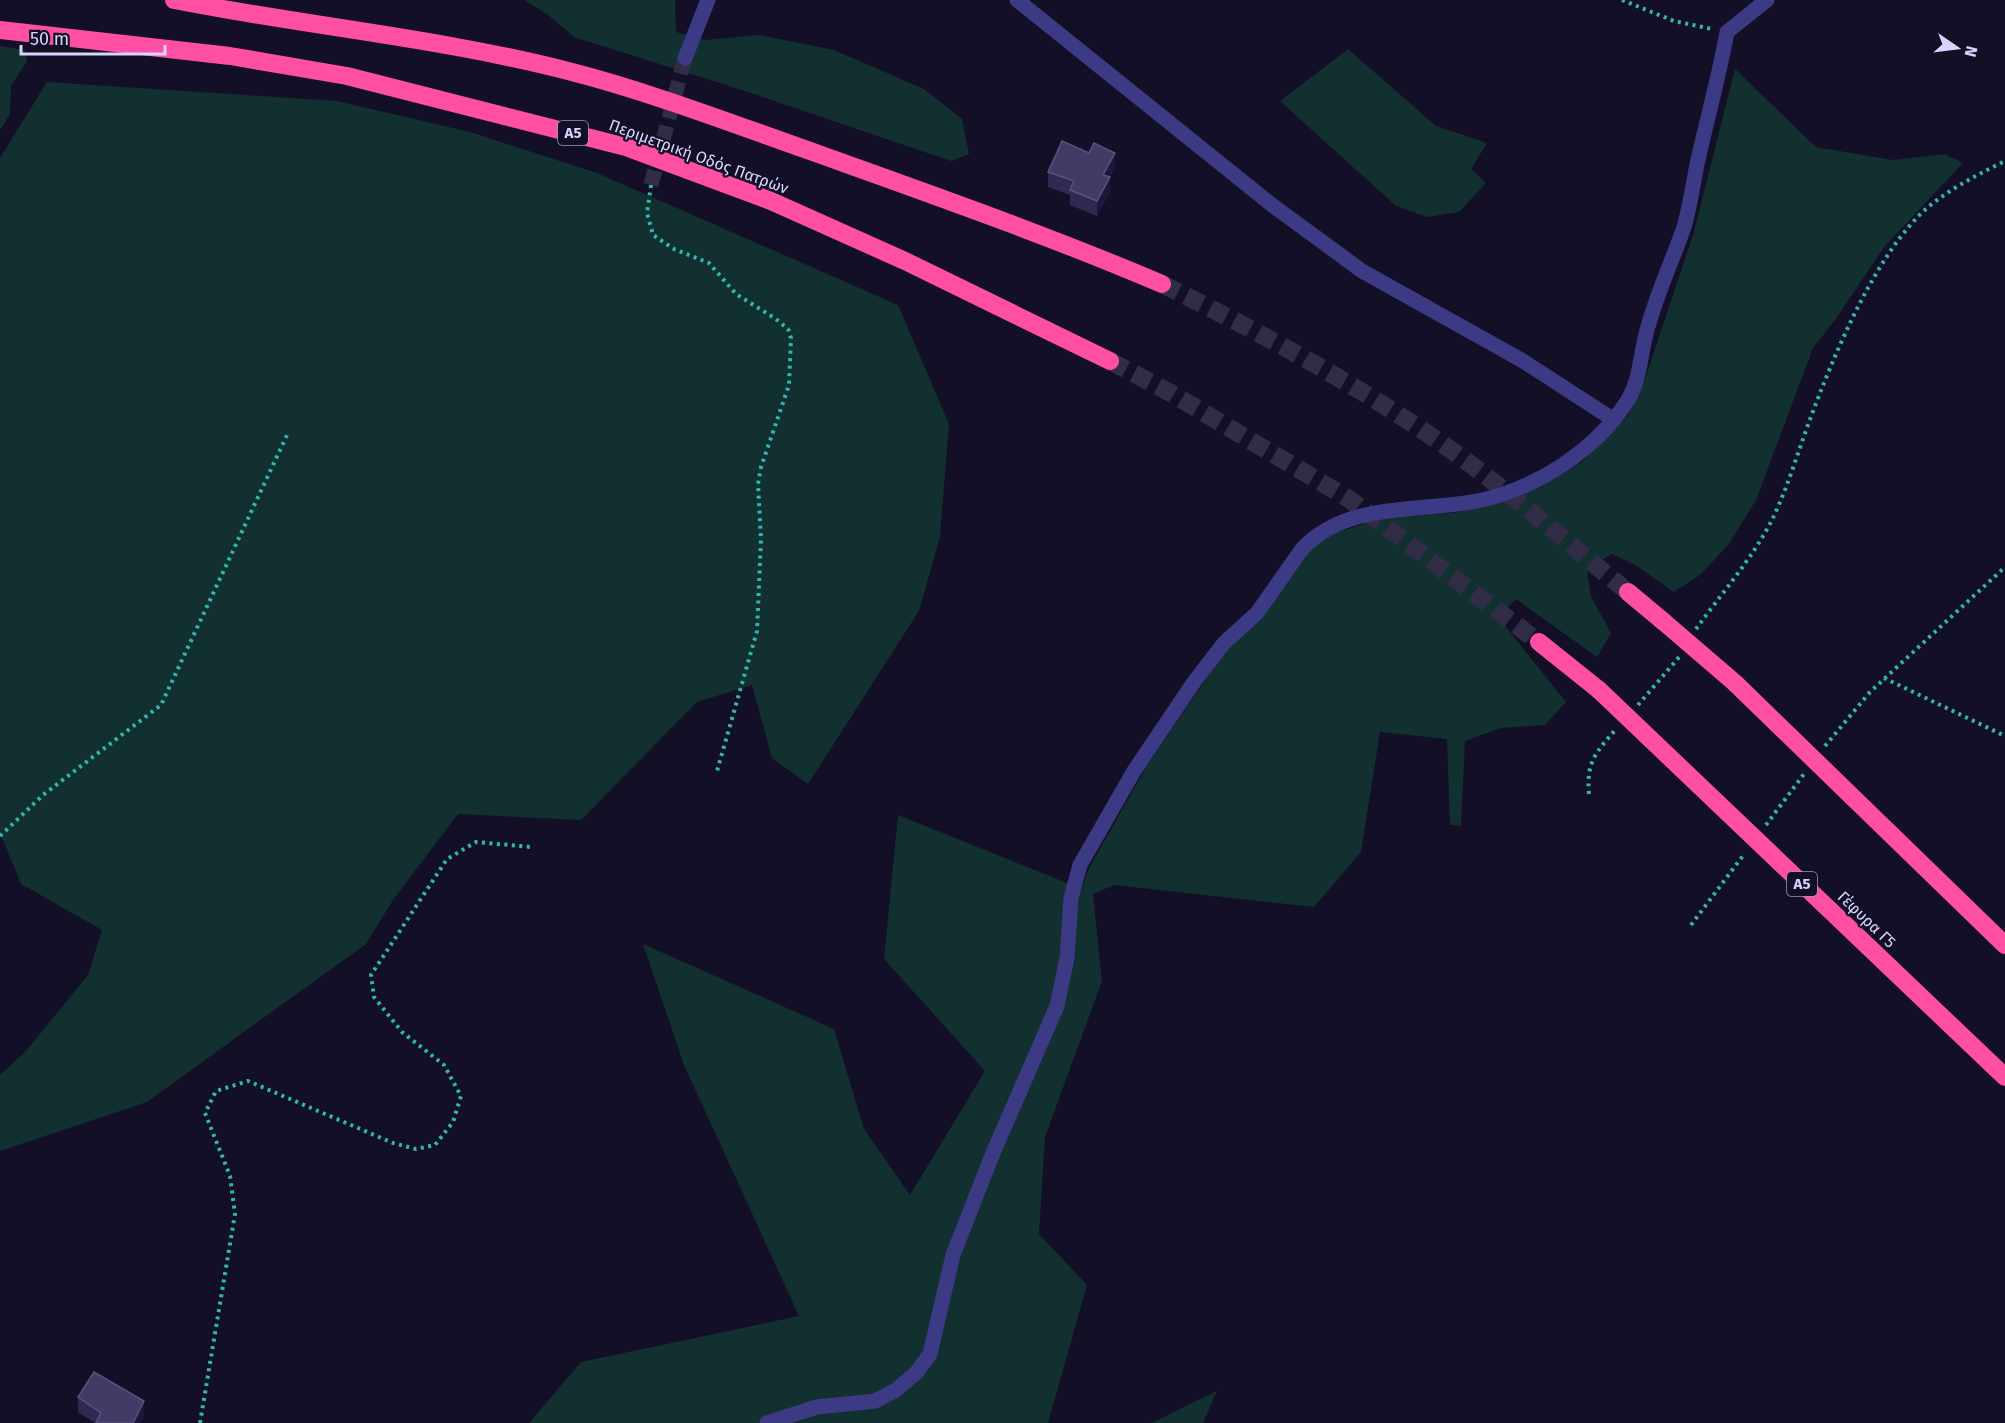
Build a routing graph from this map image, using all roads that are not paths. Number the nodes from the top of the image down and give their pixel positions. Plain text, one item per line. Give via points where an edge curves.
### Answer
1 (174, 0) edge
2 (708, 0) edge
3 (1017, 0) edge
4 (1767, 0) edge
5 (0, 30) edge
6 (684, 58) tunnel mouth
7 (1162, 284) tunnel mouth
8 (1110, 361) tunnel mouth
9 (1614, 420) junction
10 (1628, 592) tunnel mouth
11 (1539, 642) tunnel mouth
12 (2005, 945) edge
13 (2005, 1077) edge
14 (767, 1423) edge

1 - 7 highway via 448,46 573,73 955,202
2 - 6 street
3 - 9 street via 1353,266 1523,362
4 - 9 street via 1727,32 1684,226 1646,334 1638,377
5 - 8 highway, Περιμετρική Οδός Πατρών / Α5 via 230,56 347,76 626,147 771,201
9 - 14 street via 1564,463 1522,488 1459,504 1372,513 1328,530 1302,549 1257,613 1224,643 1194,682 1134,771 1080,865 1071,898 1067,958 1058,1006 953,1255 930,1354 916,1373 875,1401 817,1407
10 - 12 highway, bridge via 1735,683
11 - 13 highway, Γέφυρα Γ5 / Α5, bridge via 1599,690

